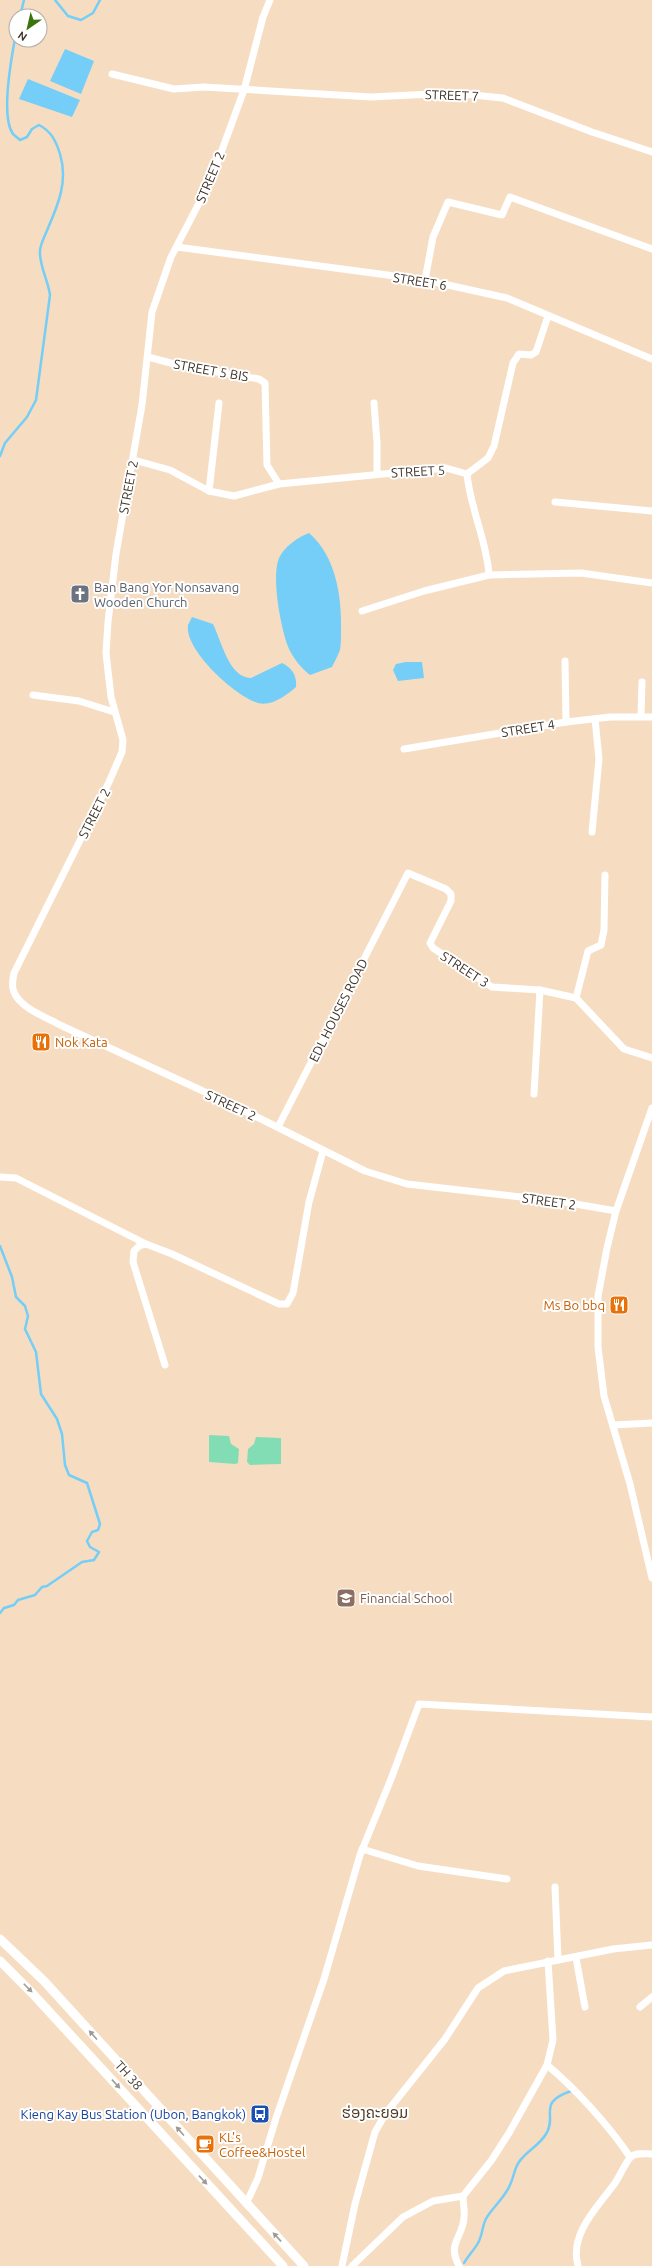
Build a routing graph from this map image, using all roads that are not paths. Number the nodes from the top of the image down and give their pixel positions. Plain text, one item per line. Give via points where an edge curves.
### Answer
1 (270, 0) edge
2 (112, 74) dead end
3 (244, 90) junction
4 (652, 152) edge
5 (177, 247) junction
6 (652, 249) edge
7 (425, 280) junction
8 (548, 316) junction
9 (148, 357) junction
10 (652, 360) edge
11 (219, 403) dead end
12 (374, 403) dead end
13 (134, 460) junction
14 (377, 474) junction
15 (467, 474) junction
16 (278, 484) junction
17 (209, 490) junction
18 (555, 502) dead end
19 (652, 511) edge
20 (489, 575) junction
21 (652, 583) edge
22 (362, 611) dead end
23 (565, 661) dead end
24 (642, 682) dead end
25 (33, 695) dead end
26 (114, 712) junction
27 (641, 716) junction
28 (652, 717) edge
29 (595, 719) junction
30 (566, 722) junction
31 (404, 749) dead end
32 (592, 832) dead end
33 (408, 873) joint
34 (605, 875) dead end
35 (540, 990) junction
36 (576, 998) junction
37 (652, 1058) edge
38 (534, 1094) dead end
39 (652, 1108) edge
40 (278, 1127) junction
41 (322, 1151) junction
42 (0, 1177) edge
43 (616, 1211) junction
44 (146, 1244) junction
45 (165, 1365) dead end
46 (652, 1423) edge
47 (613, 1425) junction
48 (652, 1578) edge
49 (652, 1717) edge
50 (362, 1849) junction
51 (507, 1880) dead end
52 (555, 1887) dead end
53 (0, 1939) edge
54 (652, 1945) edge
55 (576, 1958) junction
56 (558, 1960) junction
57 (0, 1961) edge
58 (548, 1962) junction
59 (652, 1997) edge
60 (585, 2007) dead end
61 (640, 2007) dead end
62 (547, 2065) junction
63 (652, 2154) edge
64 (630, 2157) junction
65 (462, 2196) junction
66 (246, 2204) junction
67 (283, 2266) edge
68 (304, 2266) edge
69 (342, 2266) edge
70 (352, 2266) edge
71 (459, 2266) edge
72 (578, 2266) edge

1 - 3 street, STREET 2 via 263,17
2 - 3 street, STREET 7 via 174,89 204,87
3 - 4 street, STREET 7 via 371,97 452,93 504,98
3 - 5 street, STREET 2 via 211,180
5 - 7 street, STREET 6
5 - 9 street, STREET 2 via 171,257 152,312
6 - 7 street via 510,197 502,215 448,202 433,237
7 - 8 street, STREET 6 via 507,298
8 - 10 street, STREET 6
8 - 15 street via 536,352 531,355 519,354 512,363 494,446 488,458
9 - 13 street, STREET 2
9 - 16 street, STREET 5 BIS via 182,366 259,379 265,383 267,465
11 - 17 street
12 - 14 street
13 - 17 street, STREET 5 via 170,470
13 - 26 street, STREET 2 via 116,554 108,622 106,653
14 - 15 street, STREET 5 via 446,468
14 - 16 street, STREET 5
15 - 20 street via 469,496
16 - 17 street, STREET 5 via 234,496
18 - 19 street
20 - 21 street via 581,573
20 - 22 street via 424,591
23 - 30 street
24 - 27 street
25 - 26 street via 79,701
26 - 40 street, STREET 2 via 123,740 122,752 14,972 14,992 20,1001 60,1025
27 - 28 street, STREET 4
27 - 29 street, STREET 4
29 - 30 street, STREET 4
29 - 32 street via 599,759
30 - 31 street, STREET 4
33 - 35 street, STREET 3 via 446,888 451,894 430,943 433,948 492,987
33 - 40 street, EDL HOUSES ROAD
34 - 36 street via 604,930 601,946 588,951
35 - 36 street, STREET 3
35 - 38 street
36 - 37 street via 624,1049
39 - 43 street
40 - 41 street, STREET 2
41 - 43 street, STREET 2 via 365,1171 407,1184 564,1202
41 - 44 street via 309,1202 293,1293 286,1304 279,1304
42 - 44 street via 16,1178
43 - 47 street via 598,1296 598,1347 604,1396
44 - 45 street via 134,1251 133,1262
46 - 47 street
47 - 48 street
49 - 50 street via 418,1704
50 - 51 street via 418,1866
50 - 66 street via 324,1980 258,2178
52 - 56 street
66 -> 53 street, TH 38 via 44,1981
54 - 55 street via 613,1949
55 - 56 street
55 - 60 street
56 - 58 street
57 -> 67 street, TH 38
58 - 62 street via 553,2040
58 - 69 street via 504,1971 478,1988 445,2039 386,2113 375,2132 355,2204
59 - 61 street
62 - 64 street via 586,2103 622,2144
62 - 65 street via 491,2161
63 - 64 street via 636,2154
64 - 72 street via 584,2227 577,2243
65 - 70 street via 433,2201 403,2217
65 - 71 street via 464,2219 453,2255
68 -> 66 street, TH 38

